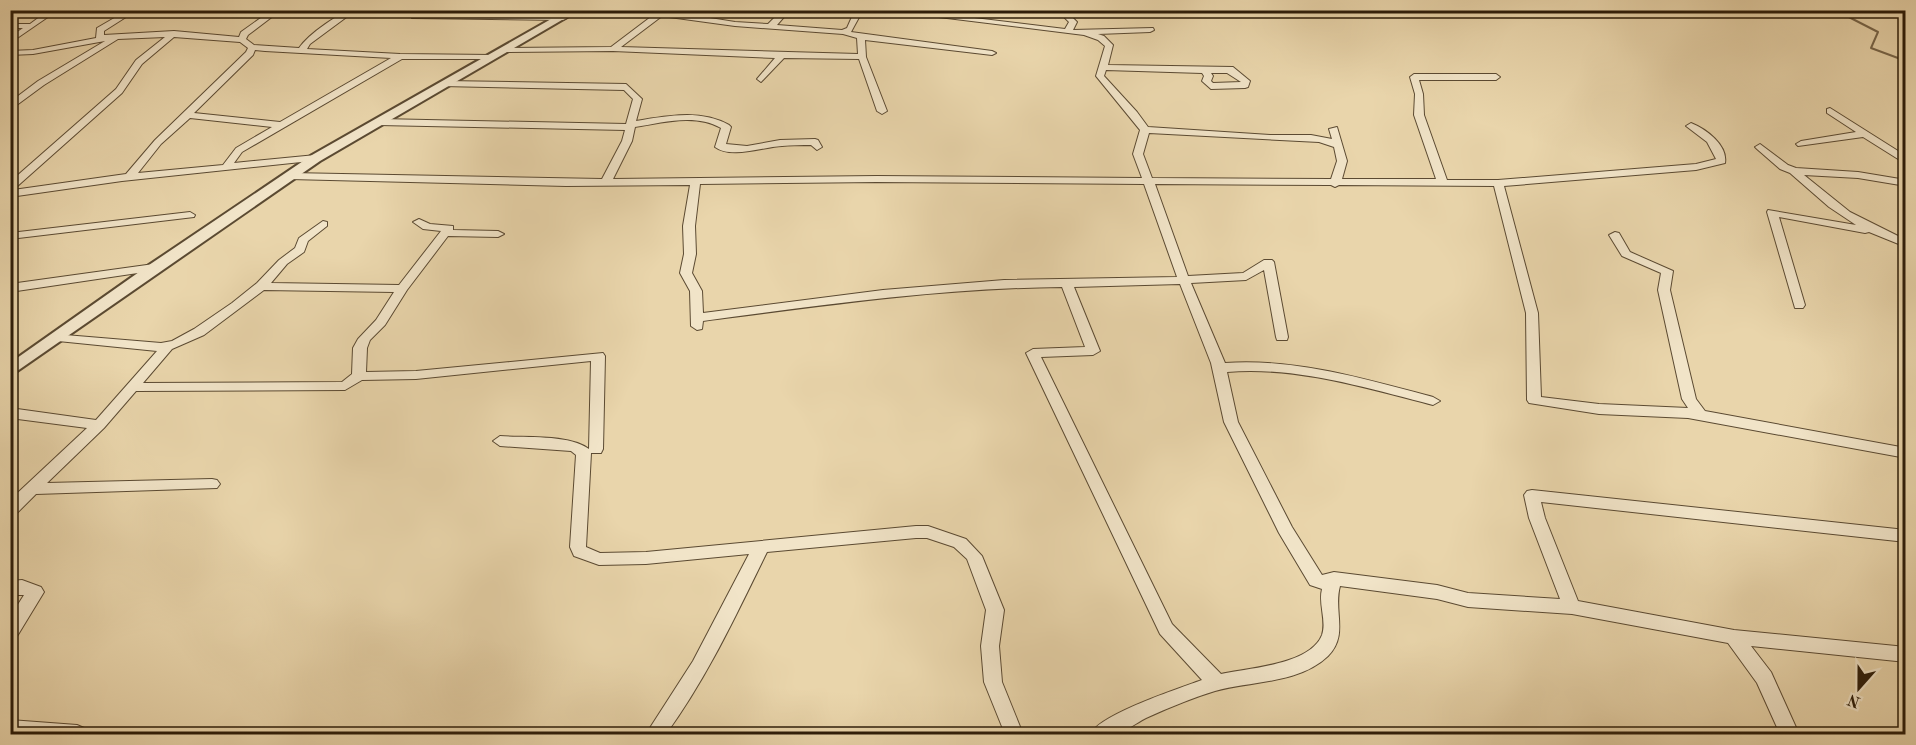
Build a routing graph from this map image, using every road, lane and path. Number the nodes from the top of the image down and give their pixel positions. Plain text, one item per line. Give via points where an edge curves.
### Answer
1 (55, 10) edge
2 (134, 10) edge
3 (278, 10) edge
4 (353, 10) edge
5 (420, 10) edge
6 (574, 10) edge
7 (787, 10) edge
8 (859, 10) edge
9 (885, 10) edge
10 (984, 10) edge
11 (1060, 10) edge
12 (662, 12) edge
13 (563, 18) junction
14 (961, 19) junction
15 (10, 26) edge
16 (35, 26) junction
17 (770, 27) junction
18 (1150, 30) dead end
19 (843, 32) junction
20 (1068, 32) junction
21 (174, 33) junction
22 (1086, 33) junction
23 (119, 37) junction
24 (861, 37) junction
25 (104, 39) junction
26 (242, 39) junction
27 (10, 41) edge
28 (252, 47) junction
29 (613, 49) junction
30 (504, 50) junction
31 (533, 50) junction
32 (301, 51) junction
33 (10, 53) edge
34 (992, 53) dead end
35 (400, 56) junction
36 (781, 56) junction
37 (492, 57) junction
38 (862, 57) junction
39 (525, 59) dead end
40 (1102, 67) junction
41 (1204, 71) junction
42 (1496, 77) dead end
43 (761, 79) dead end
44 (445, 84) junction
45 (10, 92) edge
46 (27, 94) junction
47 (10, 107) edge
48 (882, 111) dead end
49 (1830, 111) dead end
50 (189, 114) junction
51 (379, 122) junction
52 (283, 125) junction
53 (631, 126) junction
54 (1691, 126) dead end
55 (1334, 129) dead end
56 (1145, 130) junction
57 (1865, 134) junction
58 (1801, 144) dead end
59 (1338, 145) junction
60 (818, 147) dead end
61 (1760, 147) dead end
62 (316, 158) junction
63 (1905, 161) edge
64 (226, 168) junction
65 (1794, 171) junction
66 (290, 176) junction
67 (129, 178) junction
68 (606, 182) junction
69 (695, 182) junction
70 (1147, 182) junction
71 (1498, 183) junction
72 (1905, 183) edge
73 (1335, 184) junction
74 (1443, 184) junction
75 (10, 188) edge
76 (10, 194) edge
77 (190, 215) dead end
78 (419, 222) dead end
79 (323, 224) dead end
80 (447, 232) junction
81 (1876, 232) junction
82 (498, 234) dead end
83 (1615, 235) dead end
84 (10, 236) edge
85 (1905, 244) edge
86 (154, 268) junction
87 (1184, 279) junction
88 (1067, 283) junction
89 (261, 286) junction
90 (10, 288) edge
91 (402, 289) junction
92 (1799, 305) dead end
93 (58, 337) junction
94 (1282, 338) dead end
95 (167, 347) junction
96 (1219, 368) junction
97 (10, 371) edge
98 (359, 376) junction
99 (132, 387) junction
100 (1433, 401) dead end
101 (10, 413) edge
102 (1700, 415) junction
103 (99, 425) junction
104 (500, 441) dead end
105 (596, 449) dead end
106 (1905, 453) edge
107 (212, 484) dead end
108 (31, 489) junction
109 (10, 510) edge
110 (1905, 537) edge
111 (761, 547) junction
112 (1328, 586) junction
113 (10, 588) edge
114 (1572, 607) junction
115 (10, 633) edge
116 (1734, 637) junction
117 (1905, 656) edge
118 (1216, 683) junction
119 (10, 728) edge
120 (77, 735) edge
121 (655, 735) edge
122 (1014, 735) edge
123 (1100, 735) edge
124 (1790, 735) edge

1 - 16 street
2 - 25 street via 100,30 98,35
3 - 26 street
4 - 32 street
5 - 13 street via 415,16
6 - 13 street
7 - 17 street
8 - 19 street via 850,29
9 - 14 street
10 - 14 street
11 - 20 street via 1073,21
12 - 17 street
12 - 29 street
13 - 30 street
14 - 20 street
15 - 16 street
16 - 27 street
17 - 19 street
18 - 22 street
19 - 24 street
20 - 22 street
21 - 23 street
21 - 26 street
21 - 75 street via 139,62 119,91
22 - 40 street via 1109,45
23 - 25 street
23 - 46 street
24 - 34 street
24 - 38 street
25 - 33 street
26 - 28 street
28 - 32 street
28 - 50 street
29 - 31 street
29 - 36 street
30 - 31 street
30 - 37 street
31 - 39 street
32 - 35 street
35 - 37 street
35 - 52 street
36 - 38 street
36 - 43 street
37 - 44 street
38 - 48 street
40 - 41 street
40 - 56 street via 1100,76
41 - 41 street via 1211,86 1245,85 1246,81 1230,70
42 - 74 street via 1414,77 1419,115
44 - 51 street
44 - 53 street via 626,87 638,99
45 - 46 street
46 - 47 street
49 - 57 street
50 - 52 street
50 - 67 street via 158,142
51 - 53 street
51 - 62 street
52 - 64 street via 239,150
53 - 60 street via 709,120 726,127 720,147 747,149 815,142
53 - 68 street
54 - 71 street via 1705,133 1719,148 1721,161 1696,168
55 - 59 street
56 - 59 street via 1294,139 1309,135
56 - 70 street via 1137,154
57 - 58 street
57 - 63 street
59 - 73 street via 1342,161
61 - 65 street
62 - 64 street
62 - 66 street
64 - 67 street
65 - 72 street
65 - 81 street via 1822,198
66 - 68 street
66 - 86 street
67 - 76 street
68 - 69 street
69 - 70 street
69 - 88 street via 686,273 696,291 697,322 884,294
70 - 73 street
70 - 87 street
71 - 74 street
71 - 102 street via 1532,313 1534,400 1599,409
73 - 74 street
77 - 84 street
78 - 80 street via 449,228
79 - 89 street
80 - 82 street
80 - 91 street
81 - 85 street
81 - 92 street via 1772,212
83 - 102 street via 1626,254 1667,271 1664,290 1689,399
86 - 90 street
86 - 93 street
87 - 88 street
87 - 94 street via 1246,276 1268,262
87 - 96 street
88 - 118 street via 1093,351 1033,352 1166,629
89 - 91 street
89 - 95 street via 199,332
91 - 98 street via 381,322 364,339
93 - 95 street
93 - 97 street
95 - 99 street
96 - 100 street via 1250,366 1324,376
96 - 112 street via 1231,422 1307,569
98 - 99 street via 345,386
98 - 105 street via 416,375 598,356
99 - 103 street
101 - 103 street
102 - 106 street
103 - 108 street
104 - 111 street via 575,446 584,453 578,547 588,556 646,558
107 - 108 street
108 - 109 street
110 - 114 street via 1532,495 1536,518
111 - 121 street via 714,645 683,698
111 - 122 street via 928,532 966,548 974,556 996,610 990,662 993,682
112 - 114 street via 1437,592 1468,600
112 - 118 street via 1332,628 1323,648 1307,660 1282,669
113 - 115 street via 35,592
114 - 116 street
116 - 117 street
116 - 124 street via 1764,678
118 - 123 street via 1136,713
119 - 120 street

